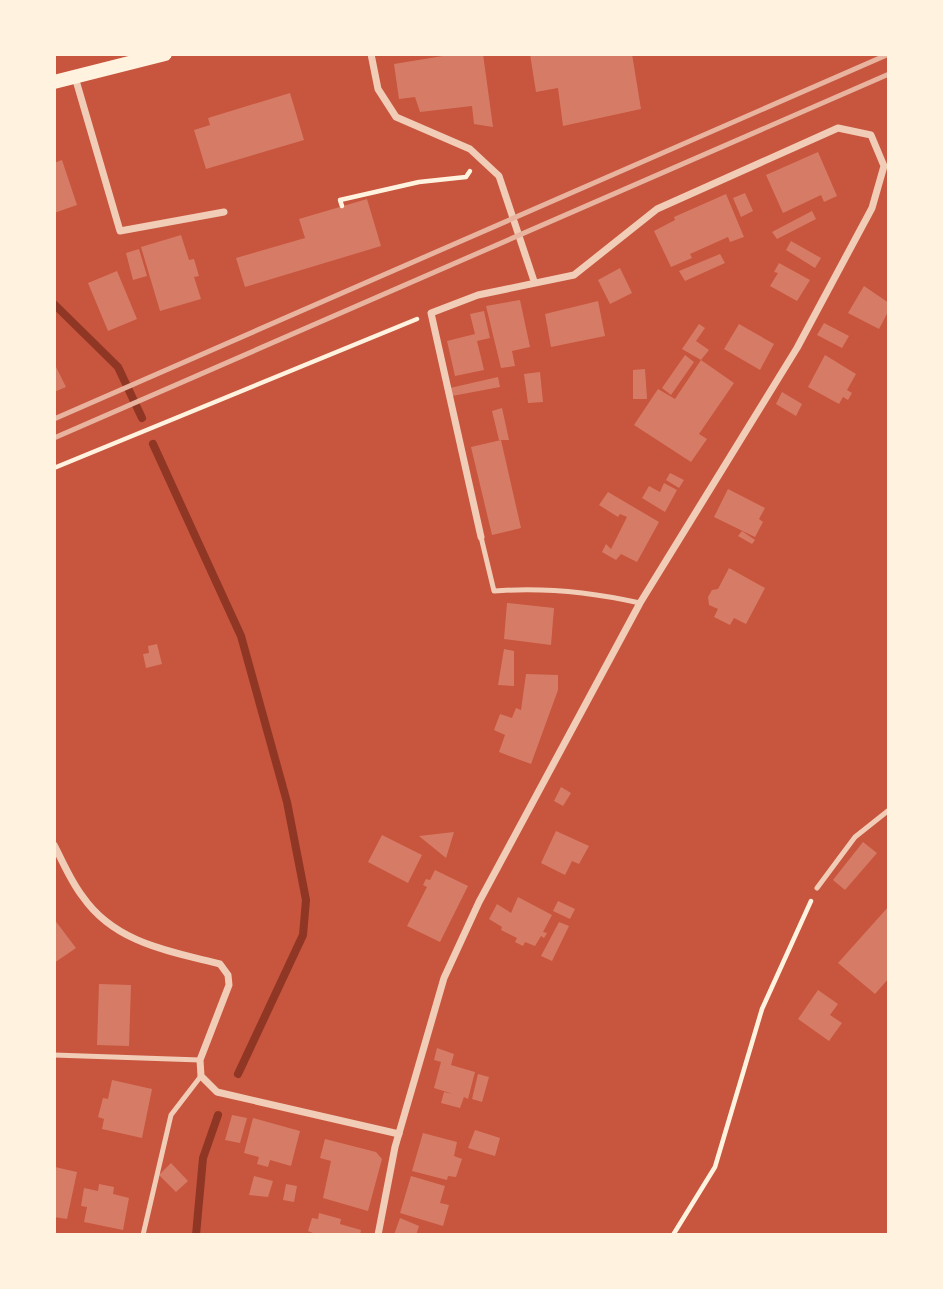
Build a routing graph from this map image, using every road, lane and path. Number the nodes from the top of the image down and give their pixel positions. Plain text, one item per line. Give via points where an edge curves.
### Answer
1 (165, 54) edge
2 (371, 54) edge
3 (74, 77) junction
4 (54, 82) edge
5 (486, 163) junction
6 (342, 206) dead end
7 (224, 212) dead end
8 (534, 281) junction
9 (431, 313) junction
10 (54, 468) edge
11 (481, 537) joint
12 (640, 603) junction
13 (889, 810) edge
14 (54, 845) edge
15 (817, 887) joint
16 (54, 1055) edge
17 (200, 1060) junction
18 (201, 1076) junction
19 (399, 1134) junction
20 (143, 1235) edge
21 (378, 1235) edge
22 (673, 1235) edge

1 - 3 main road
2 - 5 street via 378,89 396,117 470,149
3 - 4 main road
3 - 7 street via 120,231
5 - 6 path via 475,165 466,177 419,182 340,200
5 - 8 street via 499,176
8 - 9 street
8 - 12 street via 574,275 657,209 838,128 871,135 884,166 872,208 797,348
9 - 10 path
9 - 11 street
11 - 12 lane via 494,591 535,587
12 - 19 street via 479,902 444,978
13 - 15 lane via 855,837
14 - 17 street via 83,897 110,928 142,943 220,964 228,975 229,985
15 - 22 path via 762,1009 715,1167
16 - 17 lane
17 - 18 street
18 - 19 street via 217,1092
18 - 20 lane via 171,1115
19 - 21 street

